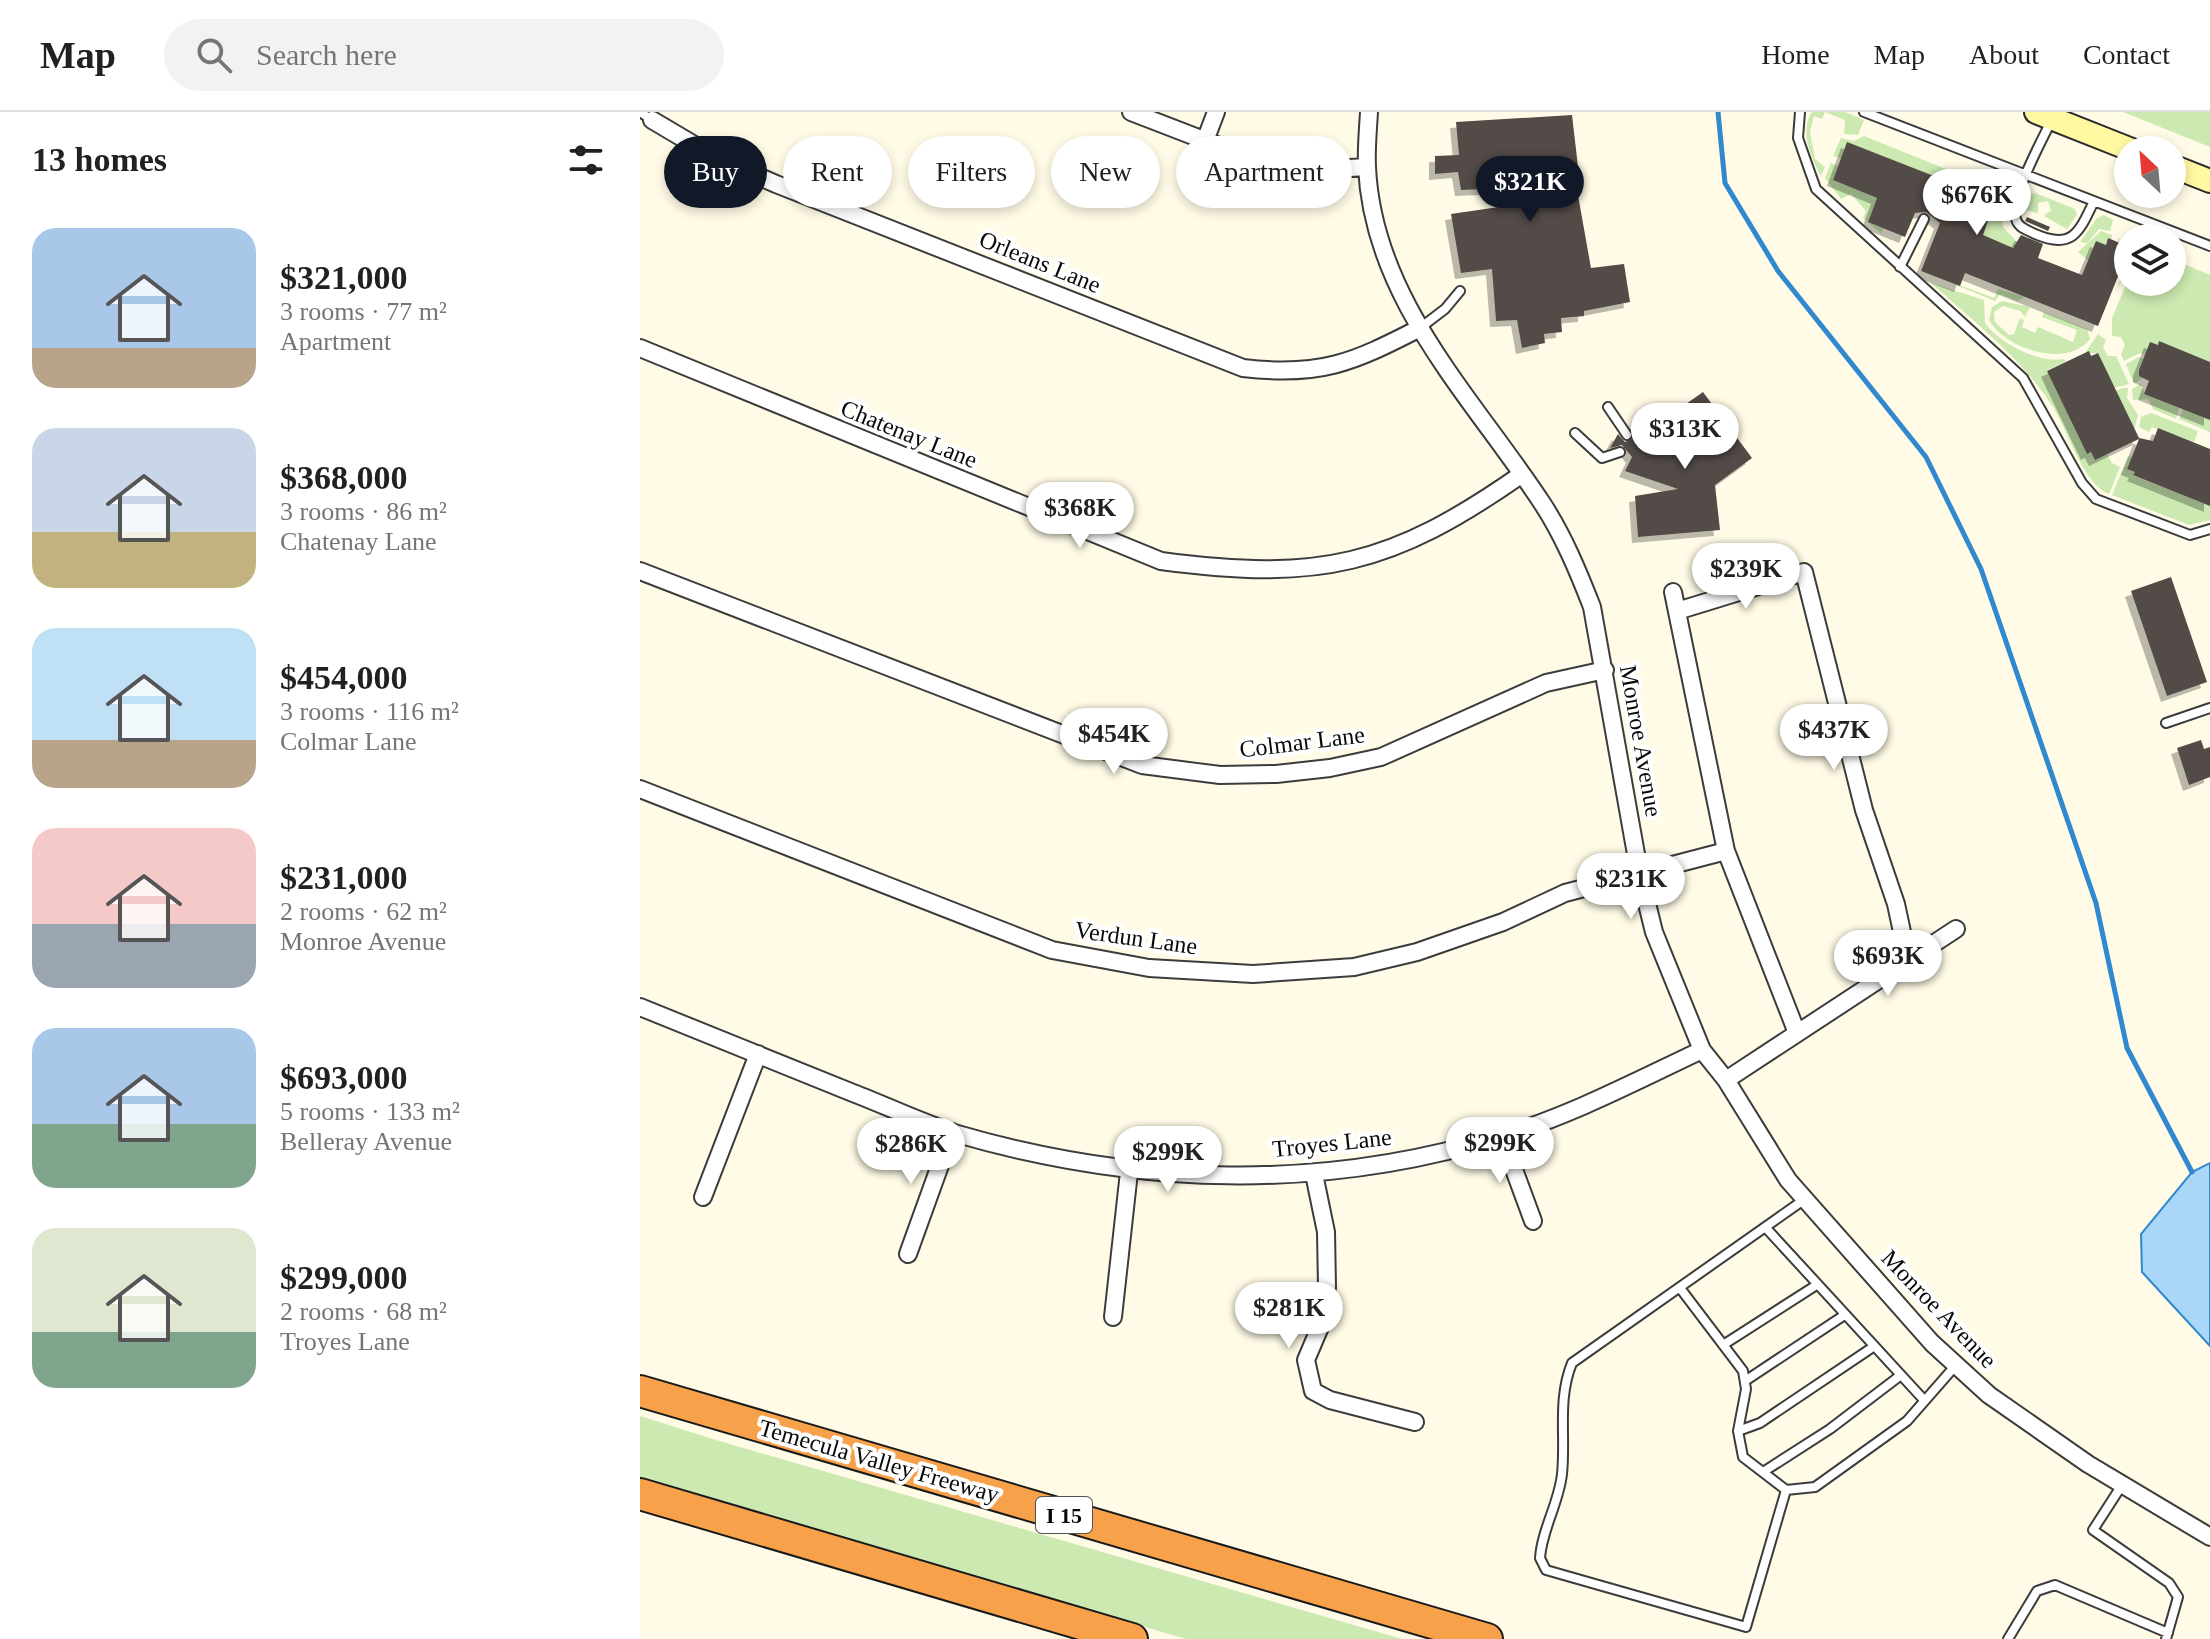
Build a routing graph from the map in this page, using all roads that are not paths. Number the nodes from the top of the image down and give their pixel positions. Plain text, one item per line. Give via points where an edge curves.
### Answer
1 (1131, 112) edge
2 (1216, 112) edge
3 (1369, 112) edge
4 (1800, 112) edge
5 (1864, 112) edge
6 (2050, 114) edge
7 (649, 115) edge
8 (640, 133) edge
9 (1192, 136) edge
10 (1207, 136) edge
11 (2114, 142) edge
12 (1367, 167) junction
13 (1352, 168) edge
14 (2186, 172) edge
15 (2027, 175) junction
16 (2210, 181) edge
17 (2094, 201) junction
18 (1924, 219) dead end
19 (2210, 246) edge
20 (1900, 267) junction
21 (1460, 291) dead end
22 (1420, 328) junction
23 (640, 348) edge
24 (1608, 407) dead end
25 (1575, 433) dead end
26 (1627, 435) dead end
27 (1620, 452) dead end
28 (1522, 474) junction
29 (2210, 529) edge
30 (640, 571) edge
31 (1673, 592) dead end
32 (1677, 611) junction
33 (1605, 670) junction
34 (2210, 708) edge
35 (2166, 723) dead end
36 (640, 789) edge
37 (1726, 851) junction
38 (1639, 871) junction
39 (1956, 929) dead end
40 (1908, 960) junction
41 (640, 1007) edge
42 (1797, 1033) junction
43 (1702, 1050) junction
44 (758, 1054) junction
45 (1726, 1080) junction
46 (952, 1132) junction
47 (1502, 1137) junction
48 (1129, 1172) junction
49 (1314, 1174) junction
50 (703, 1197) dead end
51 (1805, 1199) junction
52 (1533, 1221) dead end
53 (1766, 1228) junction
54 (908, 1254) dead end
55 (1815, 1286) junction
56 (1680, 1288) junction
57 (1843, 1316) junction
58 (1113, 1317) dead end
59 (1723, 1345) junction
60 (1873, 1347) junction
61 (1956, 1365) junction
62 (1901, 1375) junction
63 (1745, 1381) junction
64 (640, 1391) edge
65 (1924, 1400) junction
66 (1415, 1422) dead end
67 (1738, 1431) junction
68 (1763, 1472) junction
69 (2122, 1485) junction
70 (1786, 1490) junction
71 (640, 1494) edge
72 (2210, 1537) edge
73 (2167, 1636) edge
74 (1132, 1639) edge
75 (1487, 1639) edge
76 (2008, 1639) edge

1 - 9 street
2 - 10 street
3 - 12 street, Monroe Avenue
4 - 20 lane via 1798,138 1816,189
5 - 15 lane
6 - 11 main road
6 - 15 lane
7 - 8 street
7 - 22 street, Orleans Lane via 718,159 776,184 1243,368 1316,371 1370,354
12 - 13 street
12 - 22 street, Monroe Avenue via 1374,218 1389,265
14 - 16 main road
15 - 17 lane
15 - 17 lane via 2016,221 2052,241 2077,233
17 - 19 lane
18 - 20 lane
20 - 29 lane via 2023,378 2096,499 2190,535
21 - 22 lane
22 - 28 street, Monroe Avenue
23 - 28 street, Chatenay Lane via 1161,561 1290,571 1353,562 1439,527
24 - 26 lane
25 - 27 lane via 1602,458
28 - 33 street, Monroe Avenue via 1577,569 1592,607
30 - 33 street, Colmar Lane via 1142,765 1220,775 1330,768 1381,757 1546,683
31 - 32 street
32 - 37 street
32 - 40 street via 1804,572
33 - 38 street, Monroe Avenue
34 - 35 lane
36 - 38 street, Verdun Lane via 1052,950 1149,968 1253,974 1354,967 1417,952 1565,893
37 - 38 street, Verdun Lane
37 - 42 street
38 - 43 street, Monroe Avenue via 1654,932
39 - 40 street
40 - 42 street
41 - 44 street, Troyes Lane
42 - 45 street
43 - 45 street, Monroe Avenue
43 - 47 street, Troyes Lane via 1563,1115
44 - 46 street, Troyes Lane
44 - 50 street
45 - 51 street, Monroe Avenue
46 - 48 street, Troyes Lane
46 - 54 street
47 - 49 street, Troyes Lane
47 - 52 street
48 - 49 street, Troyes Lane
48 - 58 street
49 - 66 street via 1326,1232 1327,1287 1320,1327 1306,1360 1313,1391
51 - 53 lane
51 - 61 street, Monroe Avenue
53 - 55 lane
53 - 56 lane
55 - 57 lane
55 - 59 lane
56 - 59 lane
56 - 70 lane via 1572,1363 1560,1428 1562,1475 1540,1558 1546,1570 1746,1627
57 - 60 lane
57 - 63 lane
59 - 63 lane
60 - 62 lane
60 - 67 lane via 1760,1423
61 - 65 lane
61 - 69 street, Monroe Avenue via 1989,1395
62 - 65 lane
62 - 68 lane
63 - 67 lane
64 - 75 highway, Temecula Valley Freeway / I 15
65 - 70 lane via 1907,1421 1815,1487
67 - 68 lane via 1743,1457
68 - 70 lane
69 - 72 street, Monroe Avenue
69 - 73 lane via 2093,1530 2169,1583 2178,1597
71 - 74 highway
73 - 76 lane via 2055,1585 2037,1591

